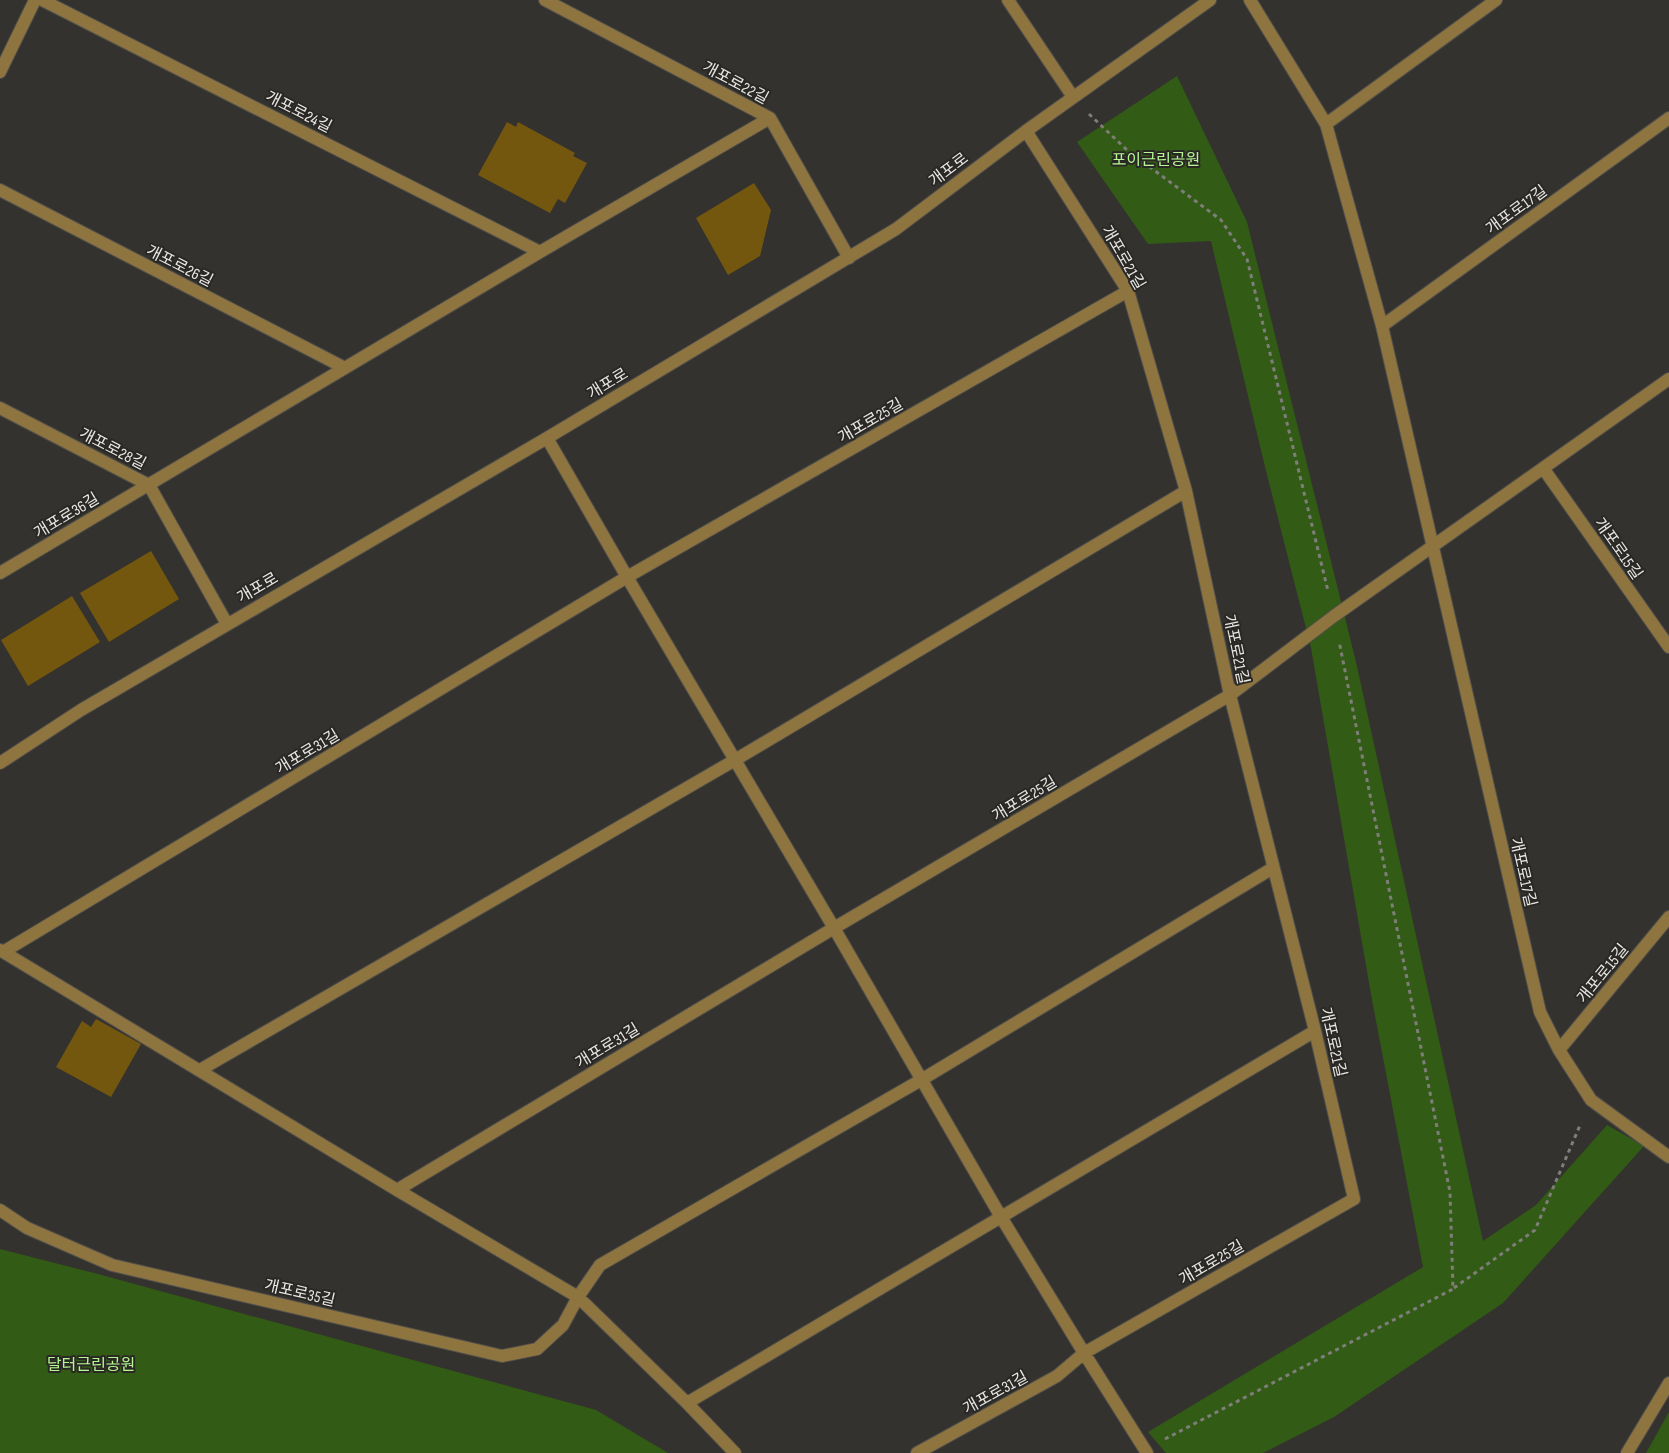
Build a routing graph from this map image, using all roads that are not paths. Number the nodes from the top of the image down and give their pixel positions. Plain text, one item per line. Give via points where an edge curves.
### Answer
1 (35, 0) edge
2 (42, 0) edge
3 (546, 0) edge
4 (1008, 0) edge
5 (1210, 0) edge
6 (1250, 0) edge
7 (1496, 0) edge
8 (0, 72) edge
9 (1073, 97) junction
10 (770, 118) junction
11 (1669, 118) edge
12 (1326, 124) junction
13 (1026, 131) junction
14 (0, 190) edge
15 (540, 252) junction
16 (849, 258) junction
17 (1128, 291) junction
18 (1382, 326) junction
19 (345, 368) junction
20 (1669, 379) edge
21 (0, 408) edge
22 (547, 438) junction
23 (1543, 468) junction
24 (149, 485) junction
25 (1186, 491) junction
26 (1433, 547) junction
27 (0, 573) edge
28 (627, 577) junction
29 (227, 624) junction
30 (1669, 648) edge
31 (1230, 695) junction
32 (735, 760) junction
33 (0, 763) edge
34 (1274, 868) junction
35 (1669, 917) edge
36 (834, 928) junction
37 (2, 951) edge
38 (1315, 1030) junction
39 (1560, 1050) junction
40 (200, 1070) junction
41 (921, 1080) junction
42 (1669, 1157) edge
43 (397, 1190) junction
44 (1354, 1199) joint
45 (0, 1210) edge
46 (1001, 1217) junction
47 (578, 1297) junction
48 (1084, 1353) junction
49 (1669, 1383) edge
50 (687, 1403) junction
51 (1146, 1452) edge
52 (735, 1453) edge
53 (917, 1453) edge
54 (1628, 1453) edge

1 - 8 street
2 - 15 street, 개포로24길
3 - 10 street, 개포로22길
4 - 9 street
5 - 9 street, 개포로
6 - 12 street, 개포로17길
7 - 12 street
9 - 13 street, 개포로
10 - 15 street, 개포로36길
10 - 16 street, 개포로22길
11 - 18 street, 개포로17길
12 - 18 street, 개포로17길
13 - 16 street, 개포로 via 896,229
13 - 17 street, 개포로21길
14 - 19 street, 개포로26길
15 - 19 street, 개포로36길
16 - 22 street, 개포로
17 - 25 street, 개포로21길
17 - 28 street, 개포로25길
18 - 26 street, 개포로17길
19 - 24 street, 개포로36길
20 - 23 street
21 - 24 street, 개포로28길
22 - 28 street
22 - 29 street, 개포로
23 - 26 street
23 - 30 street, 개포로15길
24 - 27 street, 개포로36길
24 - 29 street, 개포로28길
25 - 31 street, 개포로21길
25 - 32 street
26 - 31 street, 개포로25길 via 1334,616
26 - 39 street, 개포로17길 via 1540,1012
28 - 32 street
28 - 37 street, 개포로31길
29 - 33 street, 개포로 via 81,710
31 - 34 street, 개포로21길
31 - 36 street, 개포로25길
32 - 36 street
32 - 40 street
34 - 38 street, 개포로21길
34 - 41 street
35 - 39 street, 개포로15길
36 - 41 street
36 - 43 street, 개포로31길
37 - 40 street, 개포로31길
38 - 44 street, 개포로21길
38 - 46 street
39 - 42 street, 개포로17길 via 1591,1100
40 - 43 street, 개포로31길
41 - 46 street
41 - 47 street via 600,1265
43 - 47 street, 개포로31길
44 - 48 street, 개포로25길
45 - 47 street, 개포로35길 via 27,1228 112,1265 502,1356 537,1349 563,1325
46 - 48 street
46 - 50 street
47 - 50 street, 개포로31길
48 - 51 street
48 - 53 street, 개포로31길 via 1057,1376
49 - 54 street
50 - 52 street, 개포로31길

